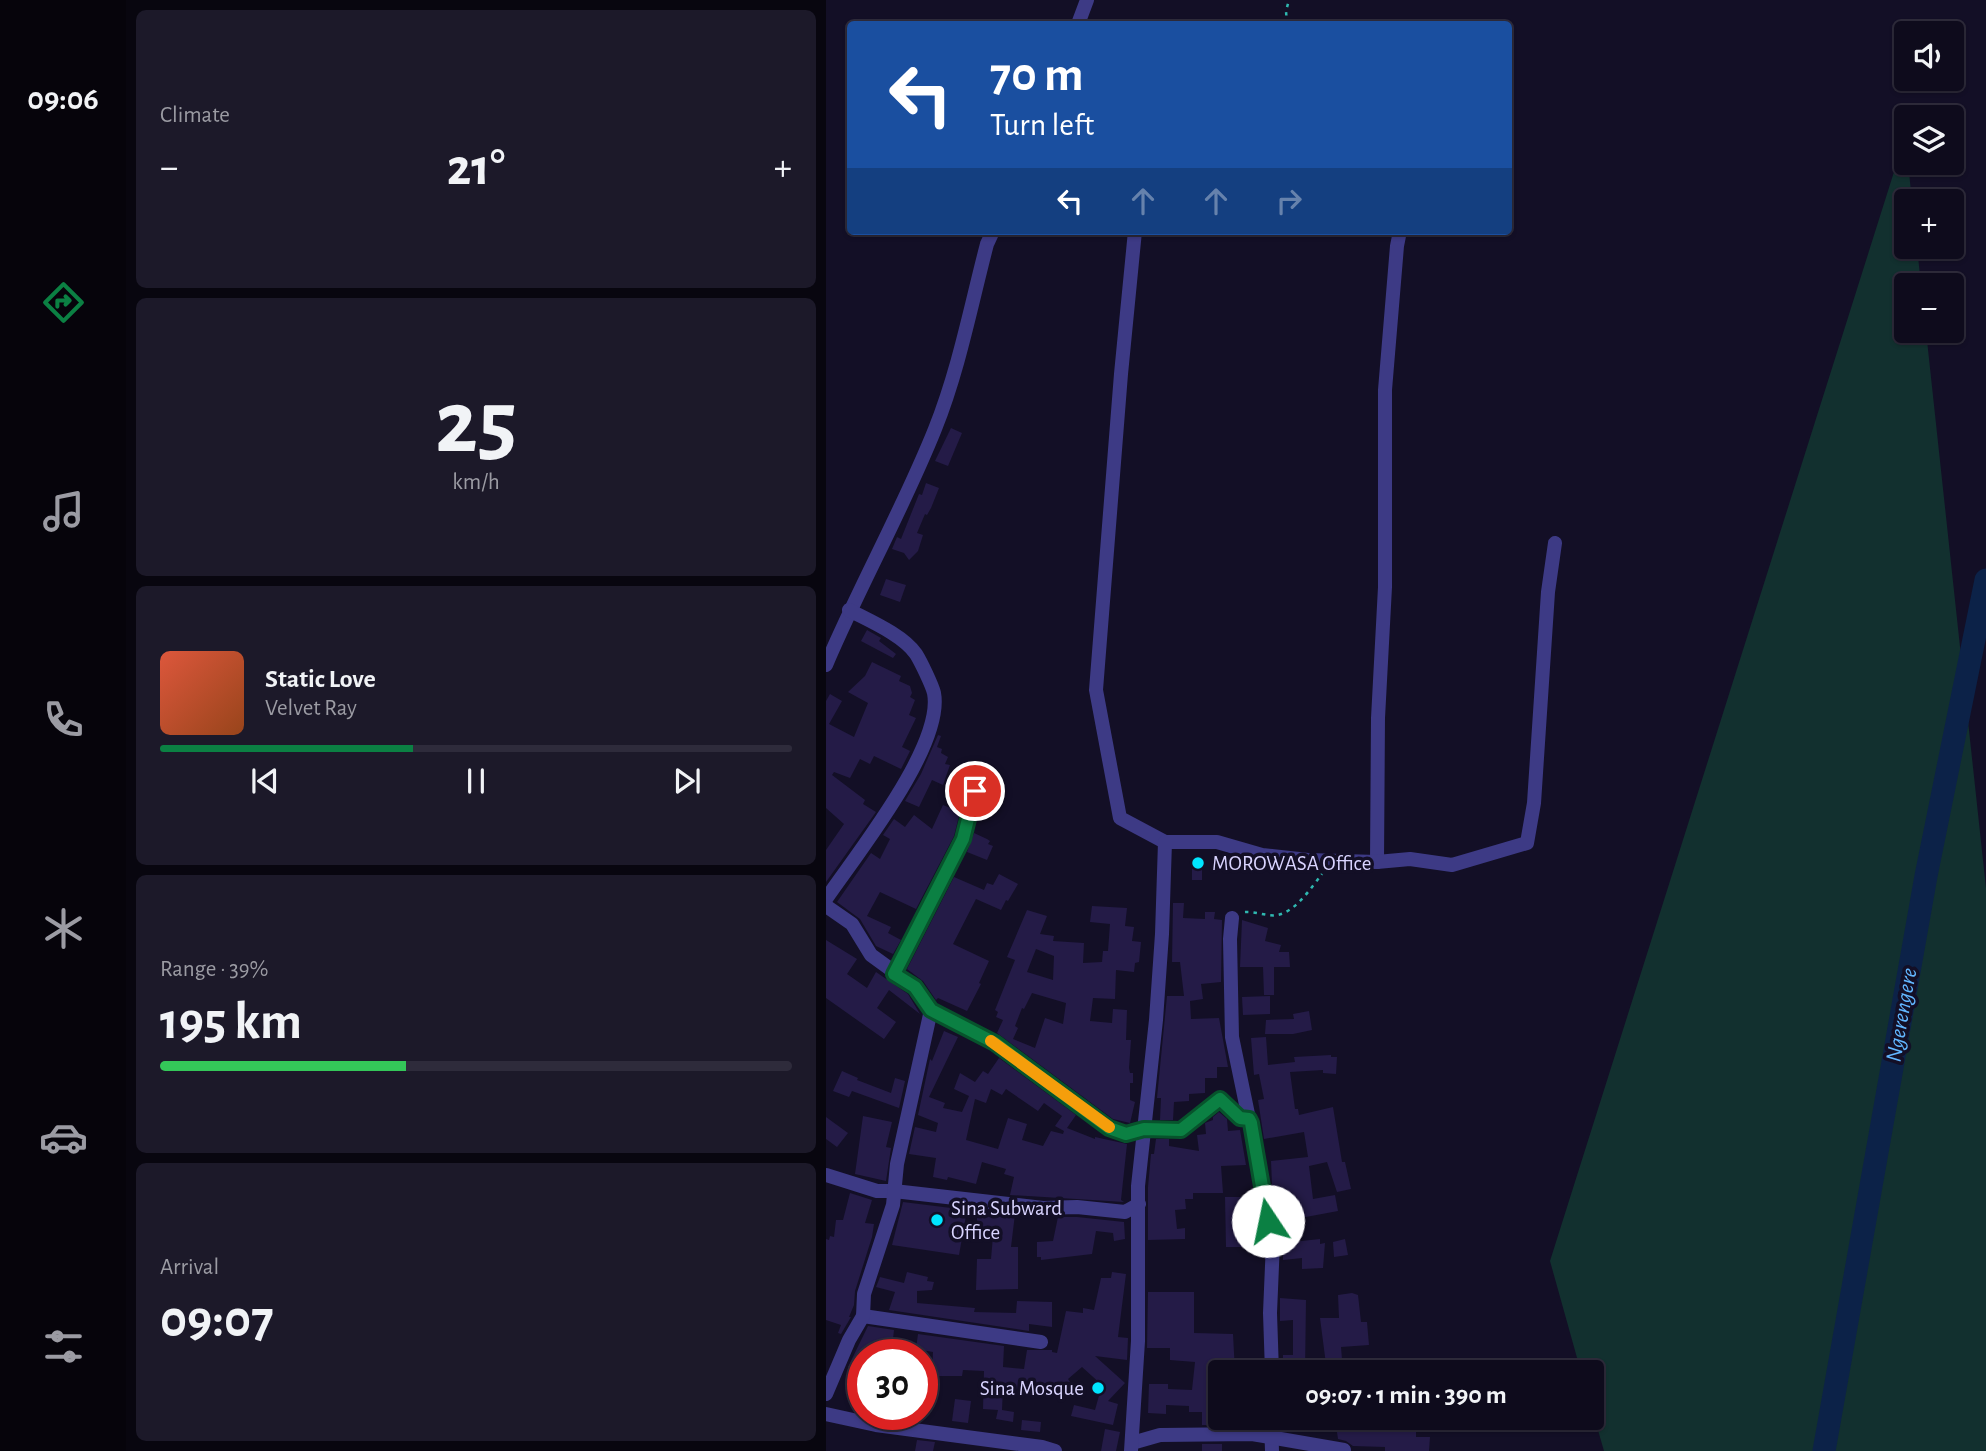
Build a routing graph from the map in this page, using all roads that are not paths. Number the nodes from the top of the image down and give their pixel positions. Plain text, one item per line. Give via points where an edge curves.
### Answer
1 (1087, 0) edge
2 (1079, 21) edge
3 (991, 235) edge
4 (1135, 235) edge
5 (1399, 235) edge
6 (1555, 543) dead end
7 (849, 610) junction
8 (826, 666) edge
9 (975, 791) dead end
10 (1165, 842) junction
11 (1377, 862) junction
12 (826, 899) edge
13 (826, 906) edge
14 (1232, 918) road end
15 (894, 974) junction
16 (931, 1010) junction
17 (1249, 1119) junction
18 (1144, 1129) junction
19 (826, 1175) edge
20 (894, 1191) junction
21 (1139, 1204) junction
22 (863, 1316) junction
23 (1041, 1342) dead end
24 (1272, 1360) edge
25 (826, 1394) edge
26 (826, 1414) edge
27 (1272, 1443) edge
28 (1131, 1447) edge
29 (1344, 1450) edge
30 (1055, 1451) edge

1 - 2 street
3 - 7 street via 936,427
4 - 10 street via 1096,690 1120,818
5 - 11 street via 1385,390
6 - 11 street via 1527,843 1451,865 1410,859
7 - 8 street
7 - 12 street via 887,630 915,653 934,694 932,727 906,780
9 - 15 street via 963,839
10 - 11 street via 1217,842 1262,855
10 - 18 street via 1160,959
13 - 15 street via 852,924 871,955
14 - 17 street via 1232,1037
15 - 16 street via 915,987
16 - 18 street via 995,1043 1109,1128 1126,1134
16 - 20 street
17 - 18 street via 1240,1118 1220,1099 1181,1130
17 - 24 street via 1273,1242
18 - 21 street
19 - 20 street via 877,1191
20 - 21 street via 1044,1208 1125,1212
20 - 22 street via 864,1294
21 - 28 street via 1138,1341
22 - 23 street
22 - 25 street
26 - 30 street
27 - 28 street via 1252,1434 1160,1435
27 - 29 street

